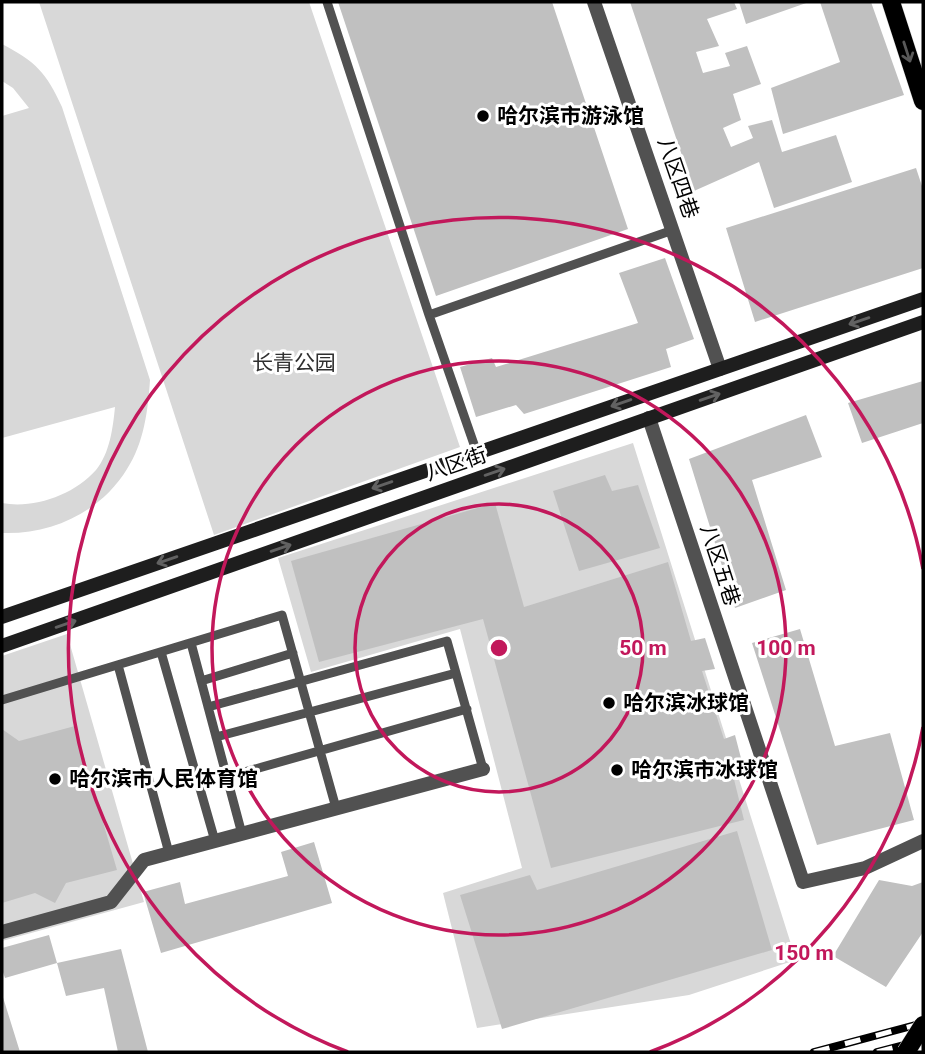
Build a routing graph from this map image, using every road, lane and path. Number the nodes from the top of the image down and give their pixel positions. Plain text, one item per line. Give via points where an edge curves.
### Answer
1 (327, 2) edge
2 (594, 2) edge
3 (891, 2) edge
4 (923, 101) edge
5 (673, 230) junction
6 (923, 299) edge
7 (429, 315) junction
8 (923, 322) edge
9 (720, 369) junction
10 (649, 418) junction
11 (477, 453) junction
12 (2, 617) edge
13 (191, 643) junction
14 (2, 646) edge
15 (161, 652) junction
16 (293, 653) junction
17 (118, 665) junction
18 (456, 673) junction
19 (201, 681) junction
20 (301, 682) junction
21 (2, 700) edge
22 (208, 707) junction
23 (467, 709) junction
24 (309, 712) junction
25 (216, 737) junction
26 (320, 751) junction
27 (483, 769) joint
28 (227, 778) junction
29 (336, 808) junction
30 (242, 834) junction
31 (215, 841) junction
32 (923, 841) edge
33 (169, 853) junction
34 (2, 932) edge
35 (923, 1025) edge
36 (906, 1052) edge

1 - 7 lane
2 - 5 street, 八区四巷
3 -> 4 main road
5 - 7 lane
5 - 9 street, 八区四巷
6 -> 9 main road, 八区街
7 - 11 lane
10 -> 8 main road, 八区街
9 -> 11 main road, 八区街
14 -> 10 main road, 八区街
10 - 32 street, 八区五巷 via 803,883 865,869
11 -> 12 main road, 八区街
13 - 15 lane
13 - 16 lane via 282,615
13 - 19 lane
15 - 17 lane
15 - 31 lane
16 - 19 lane
16 - 20 lane
17 - 21 lane
17 - 33 lane
18 - 20 lane via 447,641
18 - 23 lane
18 - 24 lane
19 - 22 lane
20 - 22 lane
20 - 24 lane
22 - 25 lane
23 - 26 lane
23 - 27 lane
24 - 25 lane
24 - 26 lane
25 - 28 lane
26 - 28 lane
26 - 29 lane
27 - 29 street
28 - 30 lane
29 - 30 street
30 - 31 street
31 - 33 street
33 - 34 street via 144,860 111,902
35 - 36 main road, bridge

